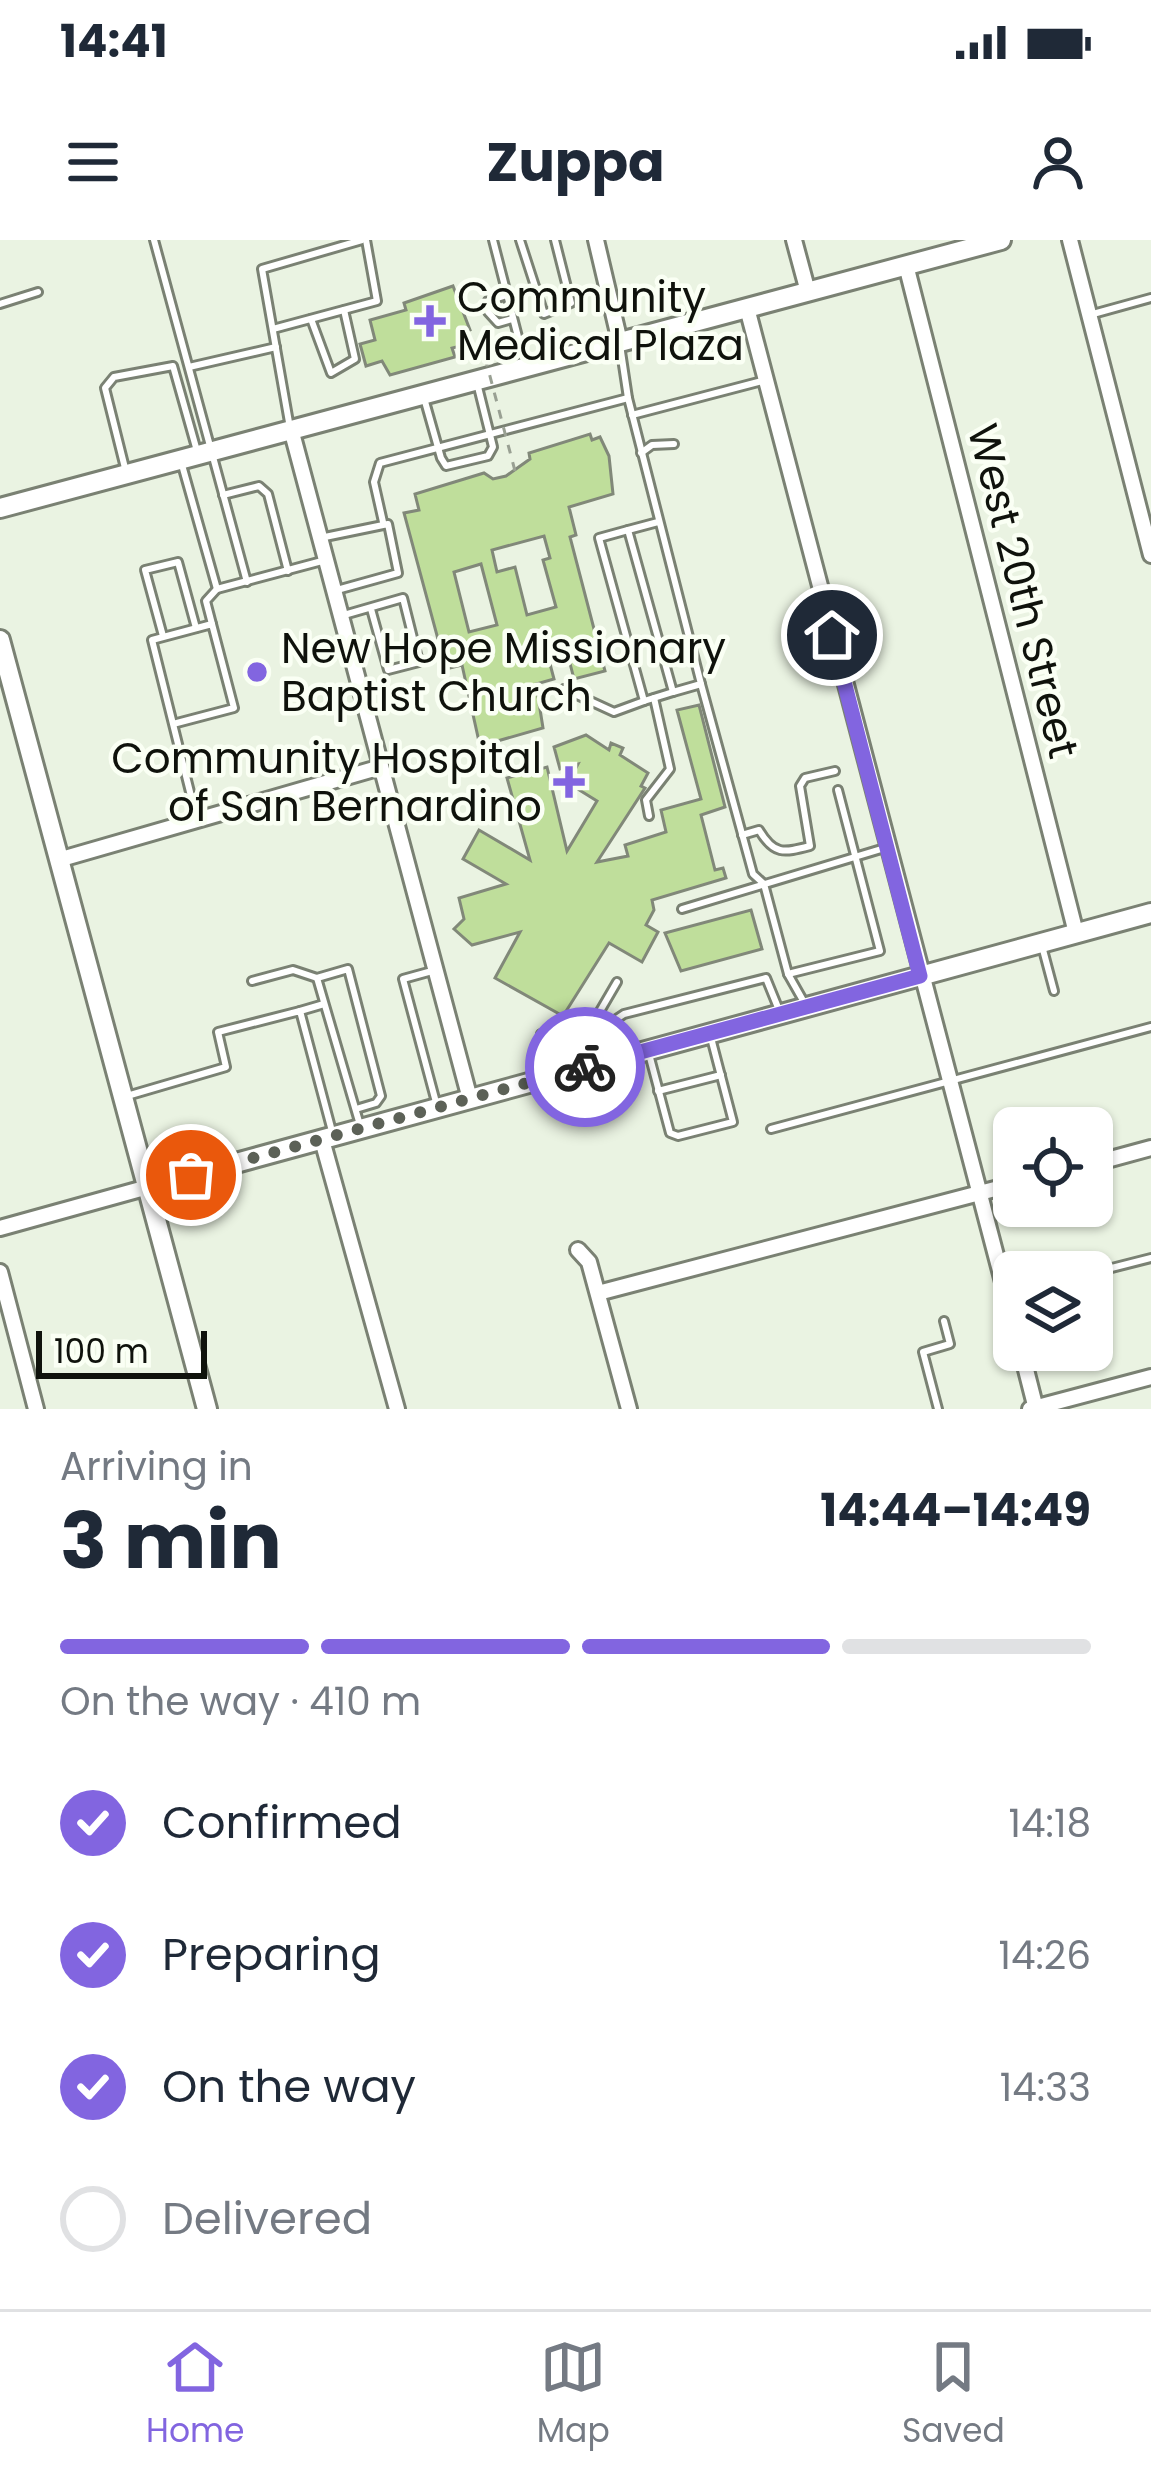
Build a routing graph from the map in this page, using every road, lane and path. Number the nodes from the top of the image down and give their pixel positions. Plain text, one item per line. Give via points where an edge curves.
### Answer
1 (154, 240) edge
2 (364, 240) edge
3 (493, 240) edge
4 (520, 240) edge
5 (555, 240) edge
6 (596, 240) edge
7 (794, 240) edge
8 (1001, 240) edge
9 (1070, 240) edge
10 (906, 265) junction
11 (38, 292) dead end
12 (808, 292) junction
13 (507, 295) junction
14 (1151, 298) edge
15 (0, 304) edge
16 (747, 308) junction
17 (344, 310) junction
18 (1090, 315) junction
19 (310, 319) junction
20 (513, 319) junction
21 (273, 328) junction
22 (462, 333) dead end
23 (620, 342) junction
24 (276, 347) junction
25 (526, 367) junction
26 (188, 368) junction
27 (476, 380) junction
28 (766, 380) junction
29 (424, 394) junction
30 (628, 398) junction
31 (632, 415) junction
32 (291, 429) junction
33 (490, 434) junction
34 (674, 444) dead end
35 (438, 449) junction
36 (645, 452) junction
37 (196, 455) junction
38 (515, 471) dead end
39 (127, 474) junction
40 (223, 495) junction
41 (0, 508) edge
42 (382, 521) junction
43 (658, 522) junction
44 (628, 530) junction
45 (320, 538) junction
46 (1151, 555) edge
47 (326, 560) junction
48 (288, 571) junction
49 (247, 582) junction
50 (217, 589) junction
51 (334, 591) junction
52 (188, 598) junction
53 (206, 601) junction
54 (371, 609) junction
55 (341, 616) junction
56 (212, 624) junction
57 (196, 628) junction
58 (163, 637) junction
59 (0, 640) edge
60 (701, 684) junction
61 (563, 689) dead end
62 (673, 692) junction
63 (654, 698) junction
64 (644, 701) junction
65 (173, 724) junction
66 (381, 767) junction
67 (835, 771) dead end
68 (838, 790) dead end
69 (649, 816) dead end
70 (197, 820) junction
71 (742, 835) junction
72 (888, 847) junction
73 (853, 857) junction
74 (58, 860) junction
75 (764, 884) junction
76 (682, 909) dead end
77 (1151, 913) edge
78 (1076, 933) junction
79 (1041, 943) junction
80 (435, 970) junction
81 (788, 974) junction
82 (920, 976) junction
83 (317, 978) junction
84 (252, 981) dead end
85 (617, 982) dead end
86 (1054, 991) dead end
87 (324, 1004) junction
88 (806, 1007) junction
89 (299, 1011) junction
90 (781, 1014) junction
91 (596, 1018) junction
92 (1151, 1028) edge
93 (541, 1034) dead end
94 (710, 1034) junction
95 (648, 1050) junction
96 (606, 1051) junction
97 (721, 1075) junction
98 (950, 1083) junction
99 (658, 1091) junction
100 (123, 1097) junction
101 (470, 1099) junction
102 (438, 1108) junction
103 (356, 1109) junction
104 (361, 1129) junction
105 (771, 1130) dead end
106 (328, 1138) junction
107 (1151, 1148) edge
108 (1113, 1158) edge
109 (148, 1187) junction
110 (993, 1190) edge
111 (980, 1194) junction
112 (0, 1228) edge
113 (578, 1250) dead end
114 (997, 1251) edge
115 (1151, 1258) edge
116 (1113, 1268) edge
117 (0, 1272) edge
118 (598, 1293) junction
119 (944, 1321) dead end
120 (1026, 1371) edge
121 (1151, 1377) edge
122 (36, 1409) edge
123 (207, 1409) edge
124 (397, 1409) edge
125 (629, 1409) edge
126 (938, 1409) edge
127 (1034, 1409) edge

1 - 26 lane
2 - 17 lane via 380,296
2 - 21 lane via 262,269
3 - 13 lane
4 - 5 lane via 544,314 571,303
6 - 23 street
7 - 12 street
8 - 10 street
9 - 18 street
10 - 12 street
10 - 78 street, West 20th Street
11 - 15 lane
12 - 16 street
13 - 20 lane
13 - 20 lane via 488,301 489,317
14 - 18 lane
16 - 23 street
16 - 28 street
17 - 19 lane
17 - 19 lane via 355,359 331,373
18 - 46 street
19 - 21 lane
20 - 25 lane
21 - 24 lane
22 - 38 path, bridge via 482,346
23 - 25 street
23 - 30 lane
24 - 26 lane
24 - 32 lane
25 - 27 street
26 - 37 lane
27 - 29 street
27 - 33 lane
28 - 31 lane
28 - 72 street
29 - 32 street
29 - 35 lane
30 - 31 lane
30 - 33 lane
31 - 36 lane
32 - 37 street
32 - 45 street
33 - 35 lane
33 - 35 lane via 488,456 458,465 446,466
34 - 36 lane
35 - 42 lane via 374,469
36 - 43 lane
37 - 39 street
37 - 39 lane via 173,366 114,377 105,388
37 - 40 lane
37 - 50 lane
39 - 41 street
40 - 48 lane via 259,486 268,494
40 - 49 lane
42 - 45 lane
42 - 51 lane via 398,573
43 - 44 lane
43 - 60 lane
44 - 62 lane
44 - 64 lane via 599,538
45 - 47 street
47 - 48 lane
47 - 51 street
48 - 49 lane
49 - 50 lane
50 - 53 lane
51 - 55 street
52 - 53 lane
52 - 57 lane
52 - 58 lane via 178,562 146,570
53 - 56 lane
54 - 54 lane via 388,670 419,662 403,598
54 - 55 lane
55 - 66 street
56 - 57 lane
56 - 65 lane via 234,708
57 - 58 lane
58 - 65 lane via 152,640
59 - 74 street
60 - 62 lane
60 - 71 lane
61 - 64 lane via 614,712
62 - 63 lane
63 - 64 lane
63 - 69 lane via 670,769 646,800
65 - 70 lane
66 - 70 street
66 - 80 street
67 - 71 lane via 805,778 800,787 810,846 782,853 759,830
68 - 73 lane
70 - 74 street
71 - 75 lane
72 - 73 lane
72 - 82 street
73 - 75 lane
73 - 81 lane via 880,951
74 - 100 street
75 - 76 lane
75 - 81 lane
77 - 78 street
78 - 79 street
79 - 82 street
79 - 86 lane
80 - 101 street
80 - 102 lane via 403,979
81 - 88 lane
82 - 88 street
82 - 98 street
83 - 84 lane via 293,970
83 - 87 lane
83 - 103 lane via 345,967 350,973 381,1096
85 - 91 lane
87 - 89 lane
87 - 103 lane
88 - 90 street
89 - 100 lane via 218,1032 226,1067
89 - 106 lane
90 - 94 street
90 - 96 lane via 766,978 624,1014 612,1022
91 - 93 lane
91 - 96 lane
92 - 98 lane
94 - 95 street
94 - 97 lane
95 - 96 street
95 - 99 lane
96 - 101 street
97 - 99 lane
97 - 99 lane via 734,1122 715,1127 670,1133
98 - 105 lane
98 - 111 street
100 - 109 street
101 - 102 street
102 - 104 street
103 - 104 lane
104 - 106 street
106 - 109 street
106 - 124 street
107 - 108 street
109 - 112 street
109 - 123 street
110 - 111 street
111 - 114 street
111 - 118 street
113 - 118 street
115 - 116 lane
117 - 122 street
118 - 125 street
119 - 126 lane via 950,1345 922,1352
120 - 127 street
121 - 127 street

